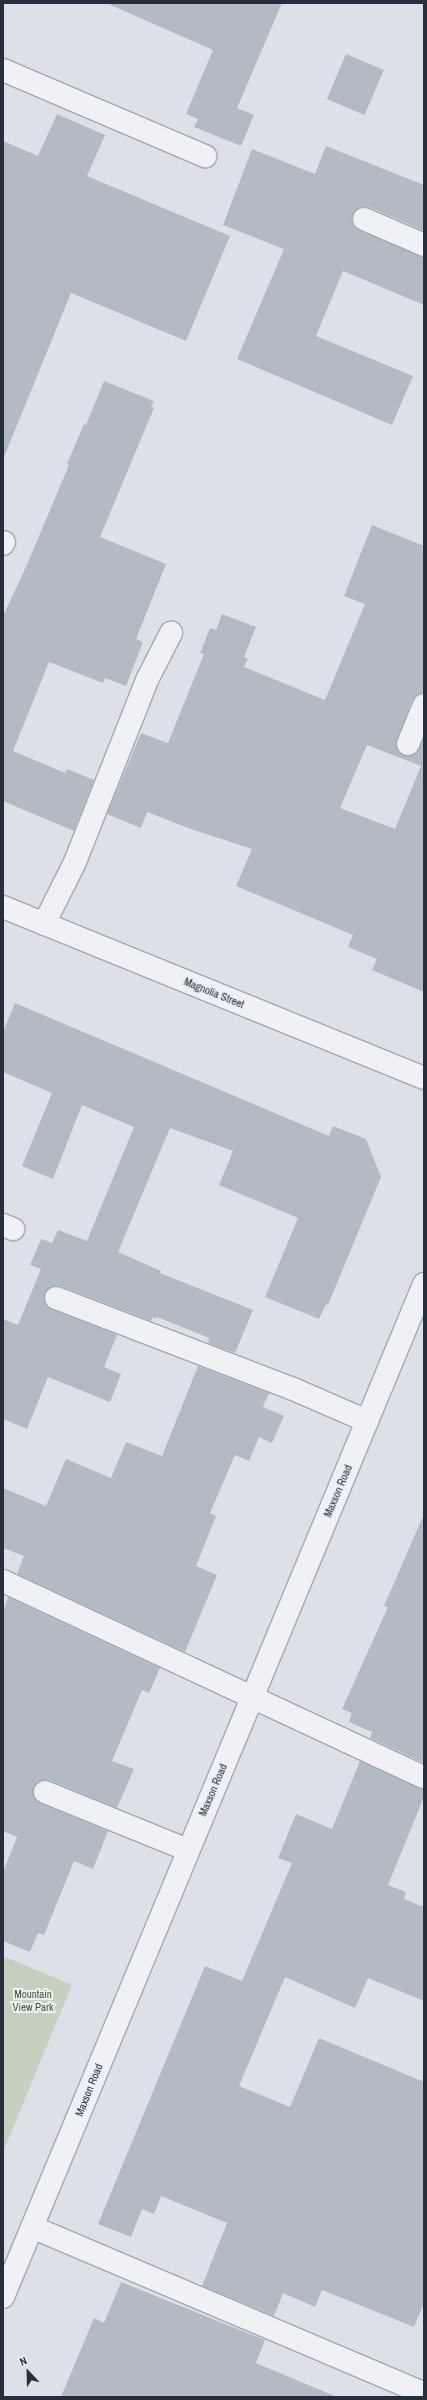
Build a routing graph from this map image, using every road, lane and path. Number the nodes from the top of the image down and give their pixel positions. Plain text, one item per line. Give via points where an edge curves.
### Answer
1 (3, 70) edge
2 (205, 156) dead end
3 (364, 219) dead end
4 (424, 245) edge
5 (171, 633) dead end
6 (424, 705) edge
7 (408, 744) dead end
8 (3, 907) edge
9 (44, 924) junction
10 (424, 1078) edge
11 (424, 1284) edge
12 (56, 1298) dead end
13 (367, 1421) junction
14 (3, 1581) edge
15 (253, 1695) junction
16 (424, 1777) edge
17 (45, 1792) dead end
18 (188, 1850) junction
19 (32, 2228) junction
20 (3, 2297) edge
21 (421, 2392) dead end

1 - 2 street
3 - 4 street
5 - 9 street via 148,678 76,862
6 - 7 street
8 - 9 street, Magnolia Street
9 - 10 street, Magnolia Street
11 - 13 street, Maxson Road
12 - 13 street via 291,1388
13 - 15 street, Maxson Road
14 - 15 street
15 - 16 street
15 - 18 street, Maxson Road
17 - 18 street
18 - 19 street, Maxson Road
19 - 20 street, Maxson Road
19 - 21 street

